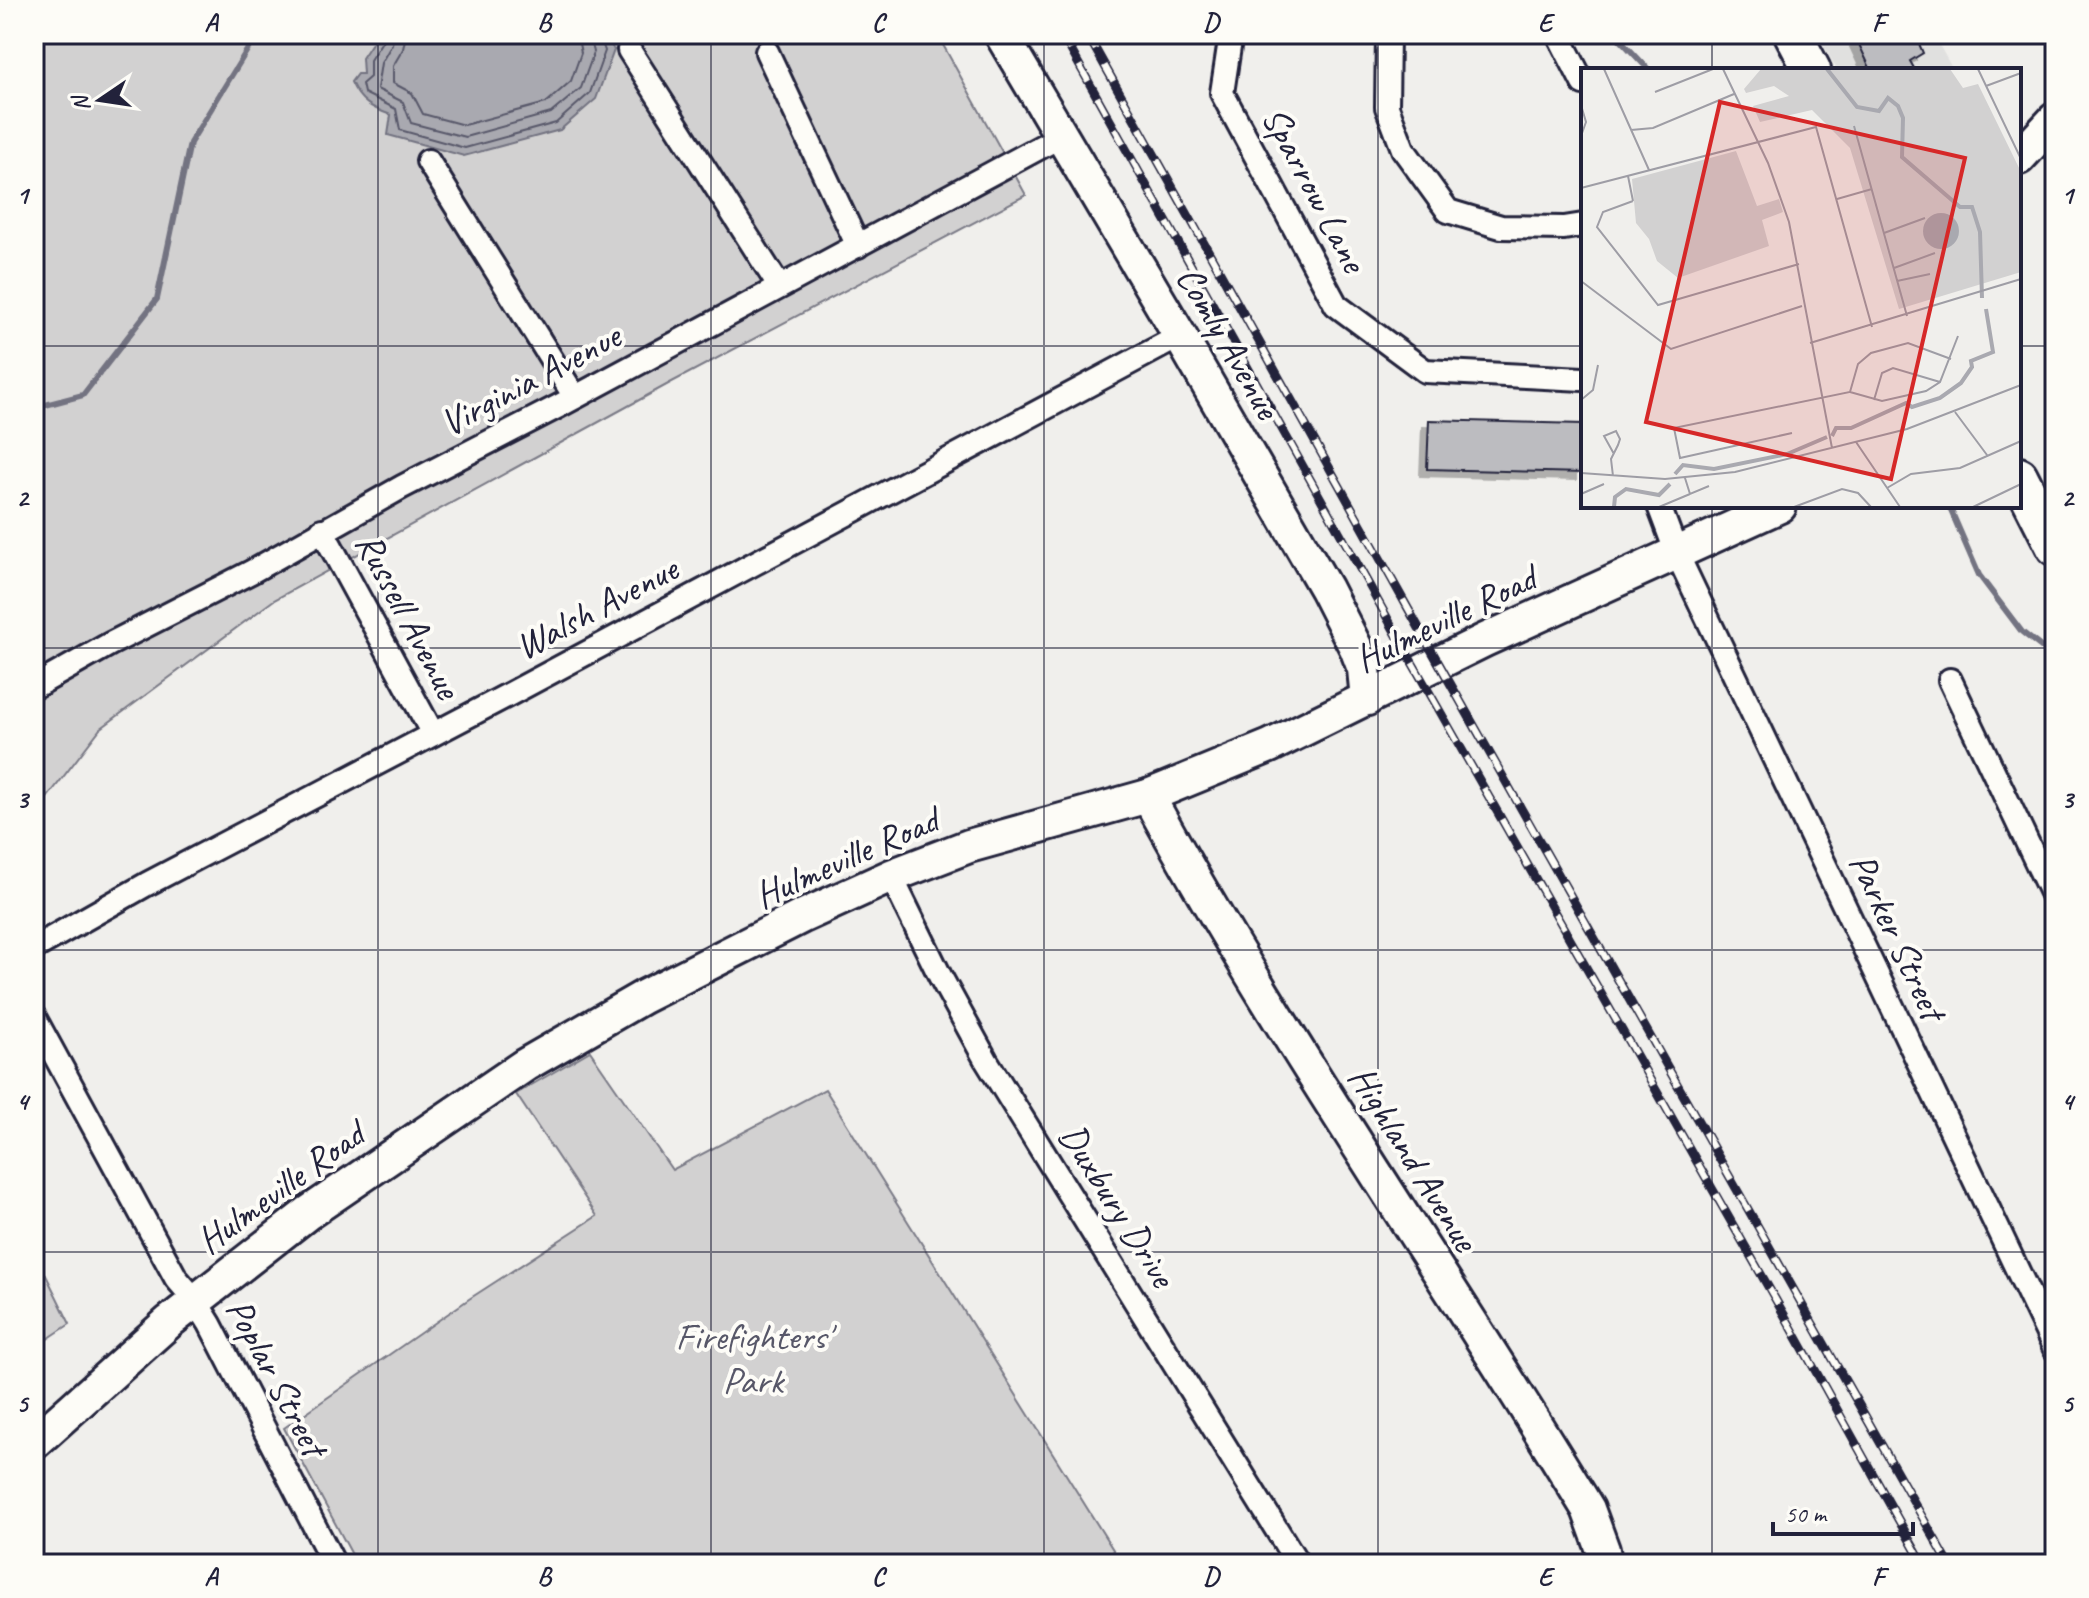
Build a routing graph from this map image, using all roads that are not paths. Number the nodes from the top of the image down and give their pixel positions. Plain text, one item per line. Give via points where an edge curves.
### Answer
1 (1001, 34) edge
2 (1231, 34) edge
3 (1388, 34) edge
4 (1558, 34) edge
5 (1793, 34) edge
6 (629, 50) dead end
7 (767, 52) dead end
8 (1811, 68) edge
9 (1581, 79) edge
10 (2055, 119) edge
11 (1061, 136) junction
12 (2021, 156) edge
13 (428, 161) dead end
14 (1581, 225) edge
15 (858, 246) junction
16 (779, 286) junction
17 (1180, 336) junction
18 (1581, 379) edge
19 (575, 397) junction
20 (2021, 480) edge
21 (1660, 508) edge
22 (1776, 508) edge
23 (322, 530) junction
24 (2055, 547) edge
25 (1677, 554) junction
26 (1950, 680) dead end
27 (34, 687) edge
28 (1367, 699) junction
29 (433, 734) junction
30 (1148, 796) junction
31 (891, 876) junction
32 (2055, 901) edge
33 (40, 943) edge
34 (34, 1017) edge
35 (195, 1300) junction
36 (2055, 1349) edge
37 (34, 1443) edge
38 (334, 1564) edge
39 (1298, 1564) edge
40 (1605, 1564) edge

1 - 11 street, Comly Avenue
2 - 18 street, Sparrow Lane via 1222,93 1336,305 1425,371
3 - 14 street via 1387,107 1403,149 1448,211 1501,227
4 - 9 street
5 - 8 main road
6 - 16 street
7 - 15 street
10 - 12 street
11 - 15 street, Virginia Avenue
11 - 17 street, Comly Avenue
13 - 19 street
15 - 16 street, Virginia Avenue
16 - 19 street, Virginia Avenue
17 - 28 street, Comly Avenue via 1338,613 1364,669
17 - 29 street, Walsh Avenue
19 - 23 street, Virginia Avenue
20 - 24 main road
21 - 25 street
22 - 25 street, Hulmeville Road
23 - 27 street, Virginia Avenue
23 - 29 street, Russell Avenue
25 - 28 street, Hulmeville Road
25 - 36 street, Parker Street
26 - 32 street
28 - 30 street, Hulmeville Road
29 - 33 street, Walsh Avenue
30 - 31 street, Hulmeville Road via 969,846
30 - 40 street, Highland Avenue via 1261,991 1588,1509
31 - 35 street, Hulmeville Road via 656,991 525,1065 308,1213
31 - 39 street, Duxbury Drive via 986,1060
34 - 35 street, Poplar Street via 176,1278
35 - 37 street, Hulmeville Road
35 - 38 street, Poplar Street

